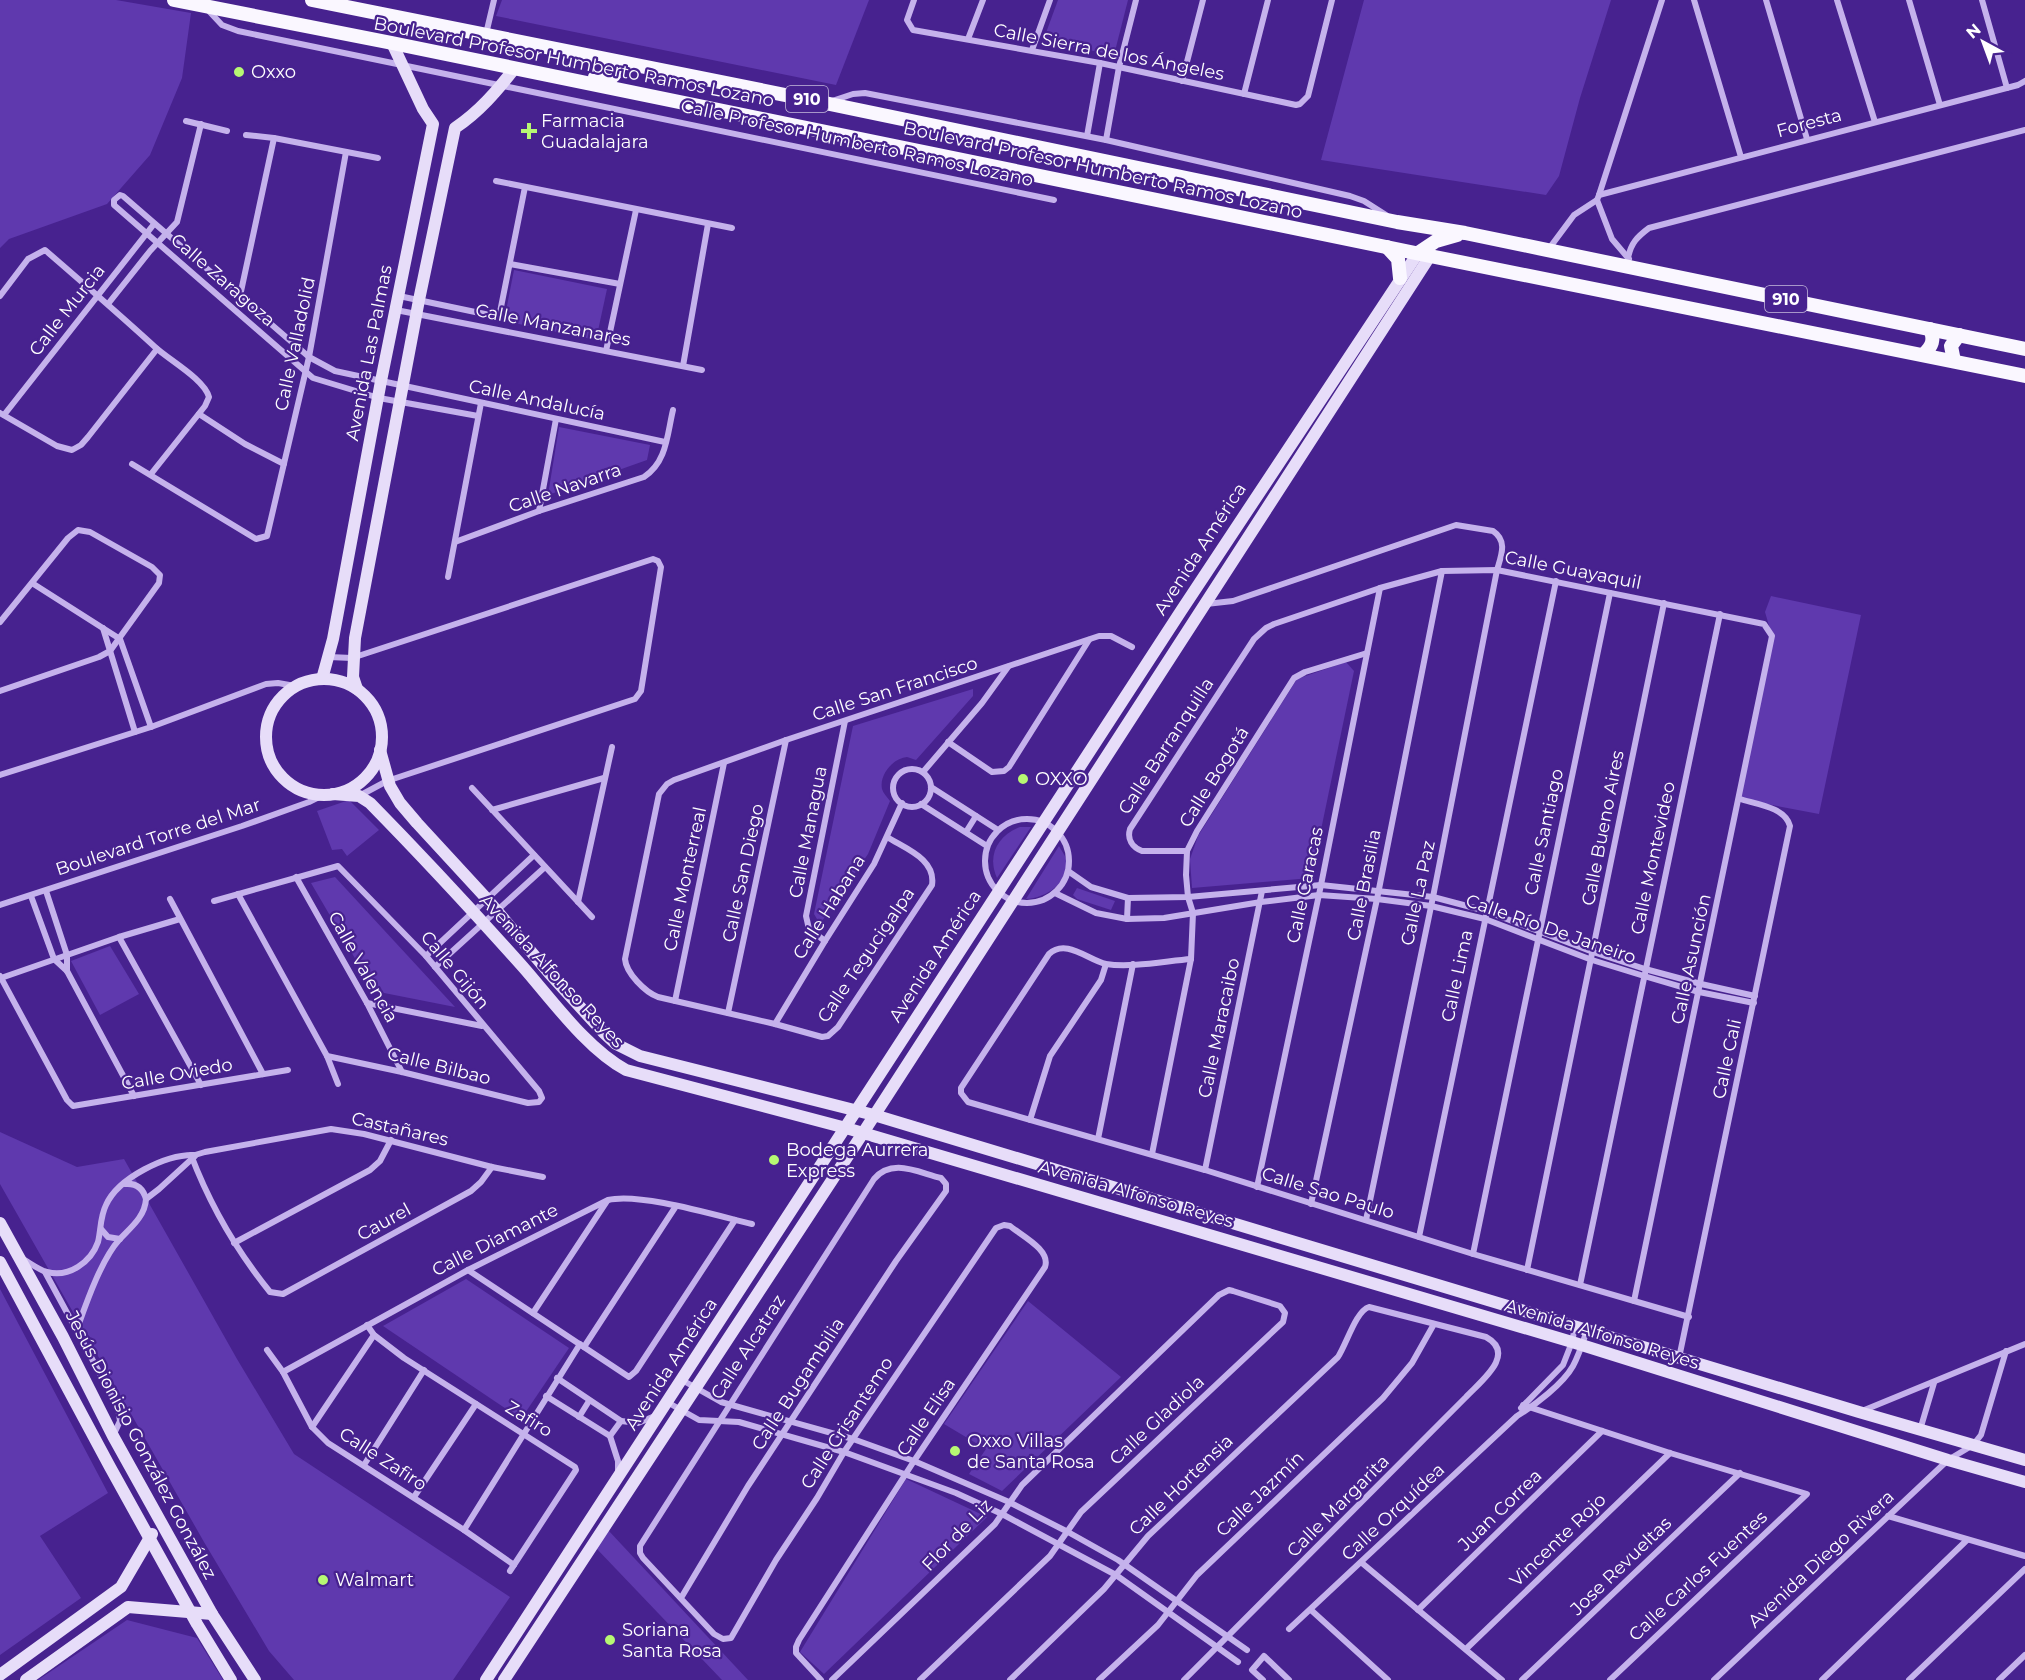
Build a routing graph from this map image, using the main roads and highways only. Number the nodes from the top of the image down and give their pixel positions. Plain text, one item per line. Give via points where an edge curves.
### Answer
1 (174, 0) edge
2 (312, 0) edge
3 (202, 3) edge
4 (619, 62) junction
5 (520, 70) junction
6 (1465, 233) junction
7 (1387, 246) junction
8 (1424, 255) junction
9 (1400, 278) road end
10 (1930, 329) junction
11 (1959, 335) junction
12 (2025, 349) edge
13 (1924, 354) junction
14 (1954, 361) junction
15 (2025, 376) edge

1 - 3 main road, Boulevard Profesor Humberto Ramos Lozano
2 - 4 main road, Boulevard Profesor Humberto Ramos Lozano / 910
3 - 5 main road, Boulevard Profesor Humberto Ramos Lozano
4 - 5 main road via 617,74 609,80 546,67
4 - 6 main road, Boulevard Profesor Humberto Ramos Lozano / 910
5 - 7 main road, Boulevard Profesor Humberto Ramos Lozano
6 - 8 main road via 1437,241
6 - 10 main road, Boulevard Profesor Humberto Ramos Lozano / 910
7 - 8 main road, Boulevard Profesor Humberto Ramos Lozano
7 - 9 main road via 1398,259
8 - 13 main road, Boulevard Profesor Humberto Ramos Lozano
10 - 11 main road, Boulevard Profesor Humberto Ramos Lozano / 910
10 - 13 main road via 1933,342
11 - 12 main road, Boulevard Profesor Humberto Ramos Lozano / 910
11 - 14 main road via 1951,346
13 - 14 main road, Boulevard Profesor Humberto Ramos Lozano
14 - 15 main road, Boulevard Profesor Humberto Ramos Lozano

